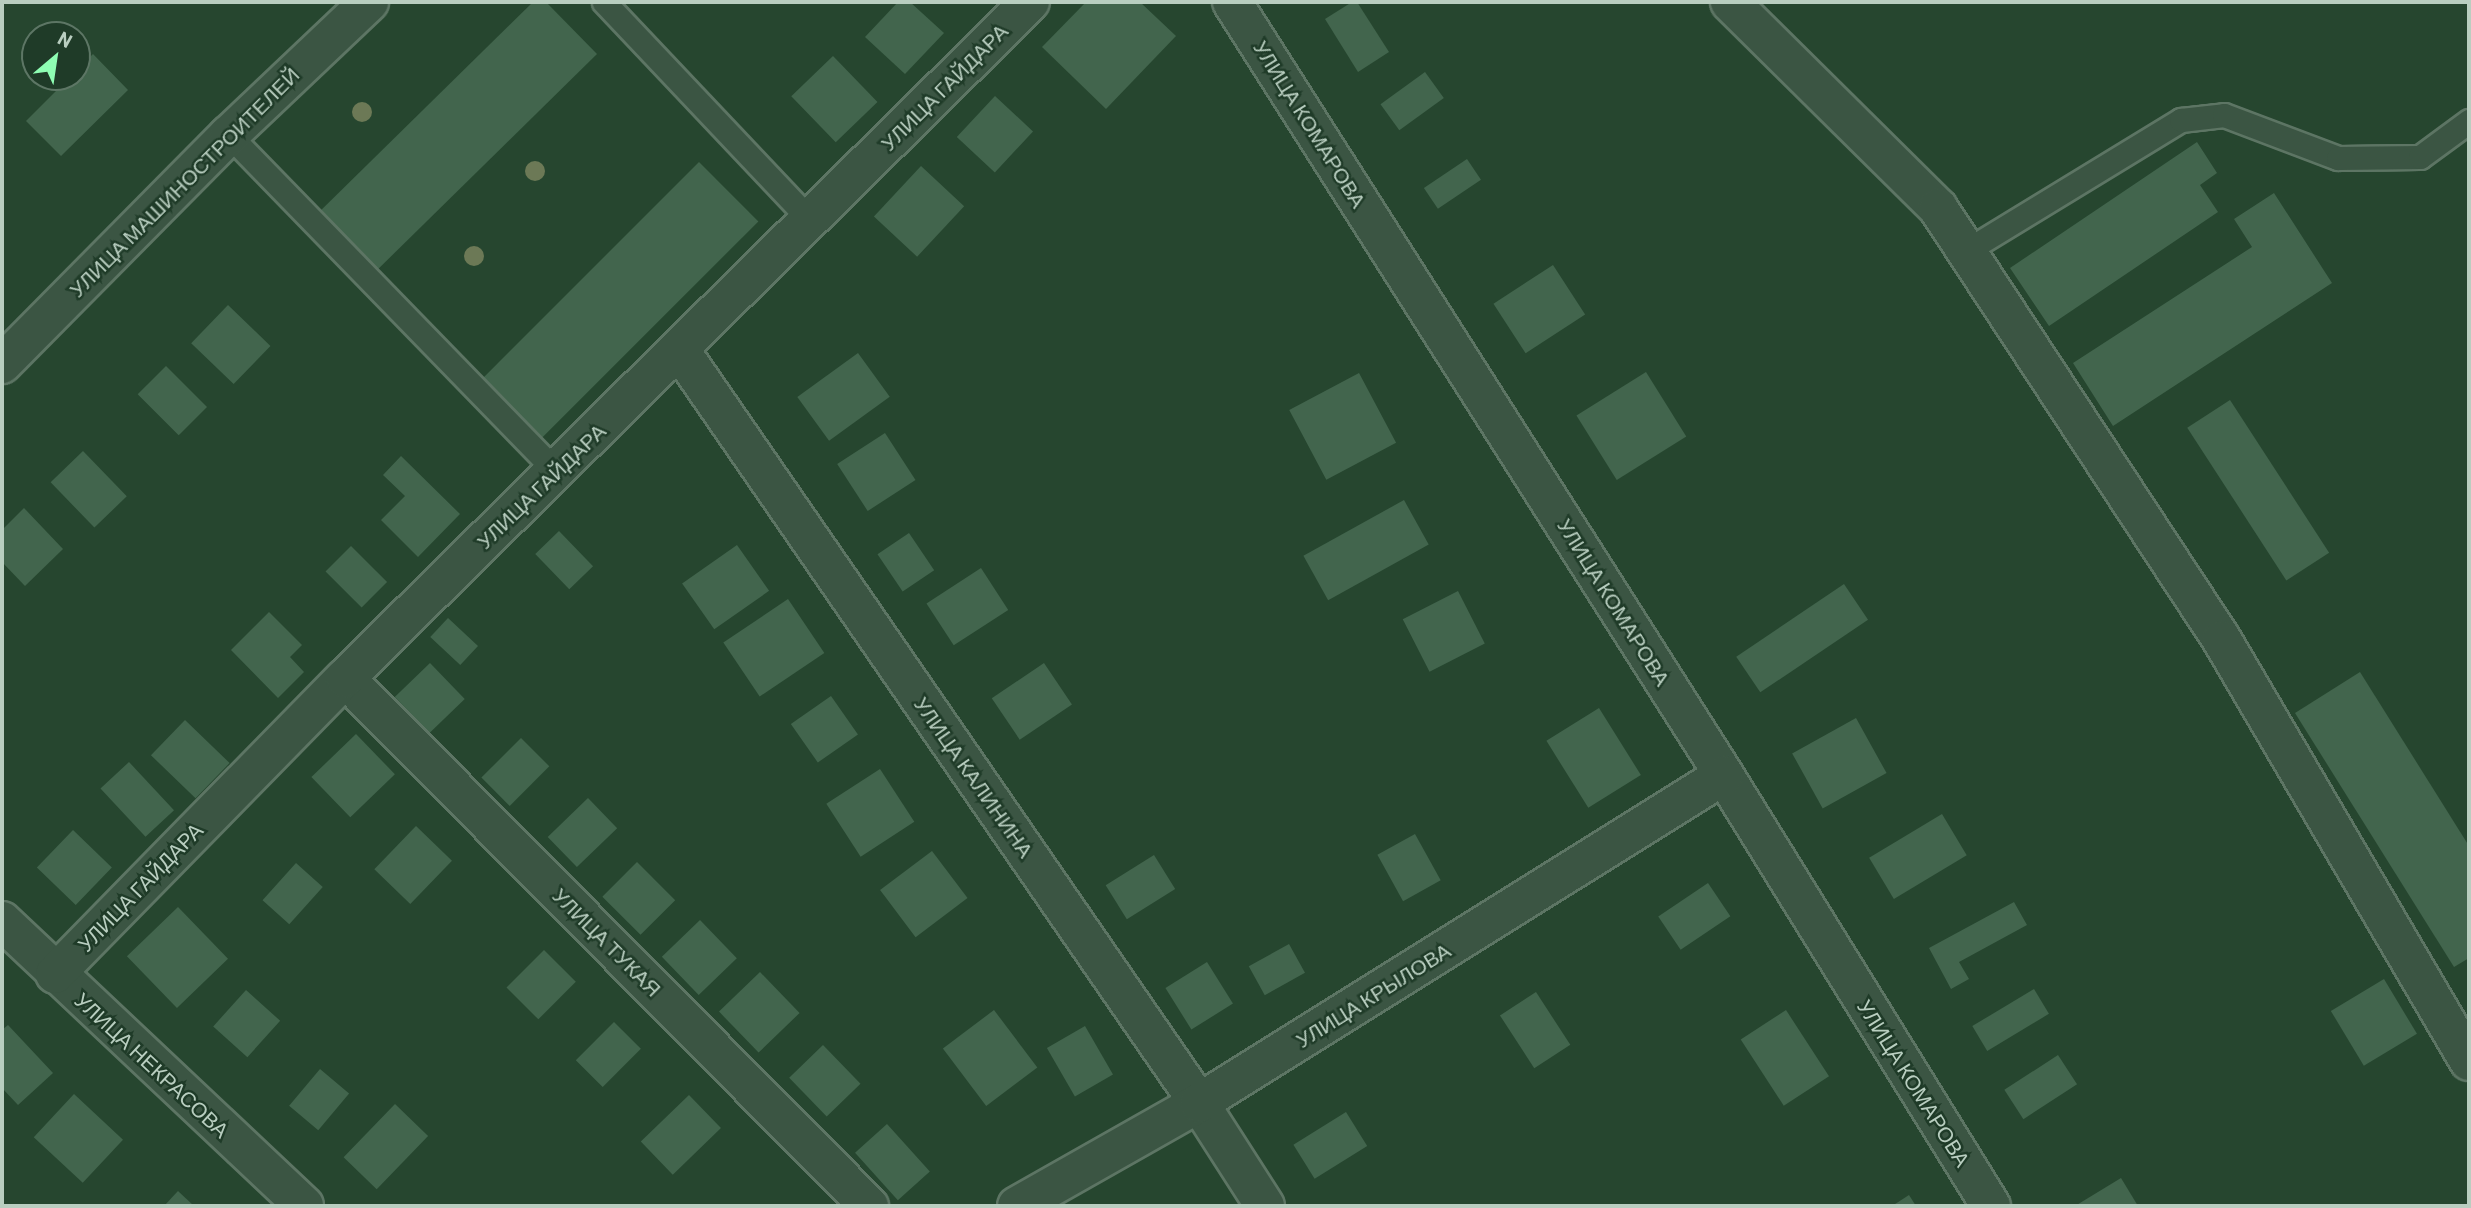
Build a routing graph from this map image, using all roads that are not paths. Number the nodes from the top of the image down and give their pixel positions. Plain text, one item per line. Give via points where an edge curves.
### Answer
1 (369, 2) edge
2 (604, 2) edge
3 (1030, 2) edge
4 (1232, 2) edge
5 (1730, 2) edge
6 (2469, 121) edge
7 (229, 135) junction
8 (810, 220) junction
9 (1966, 251) junction
10 (680, 349) junction
11 (2, 364) edge
12 (556, 471) junction
13 (345, 678) junction
14 (1724, 775) junction
15 (2, 921) edge
16 (55, 974) junction
17 (2469, 1061) edge
18 (1199, 1103) junction
19 (304, 1206) edge
20 (869, 1206) edge
21 (1017, 1206) edge
22 (1265, 1206) edge
23 (1990, 1206) edge

1 - 7 street, УЛИЦА МАШИНОСТРОИТЕЛЕЙ
2 - 8 lane
3 - 8 street, УЛИЦА ГАЙДАРА
4 - 14 street, УЛИЦА КОМАРОВА
5 - 9 street via 1938,208
6 - 9 lane via 2420,157 2338,158 2224,115 2181,120
7 - 11 street, УЛИЦА МАШИНОСТРОИТЕЛЕЙ
7 - 12 lane
8 - 10 street, УЛИЦА ГАЙДАРА
9 - 17 street via 2222,640
10 - 12 street, УЛИЦА ГАЙДАРА
10 - 18 street, УЛИЦА КАЛИНИНА
12 - 13 street, УЛИЦА ГАЙДАРА
13 - 16 street, УЛИЦА ГАЙДАРА
13 - 20 street, УЛИЦА ТУКАЯ
14 - 18 street, УЛИЦА КРЫЛОВА
14 - 23 street, УЛИЦА КОМАРОВА
15 - 16 street, УЛИЦА НЕКРАСОВА
16 - 19 street, УЛИЦА НЕКРАСОВА
18 - 21 street, УЛИЦА КРЫЛОВА
18 - 22 street, УЛИЦА КАЛИНИНА

